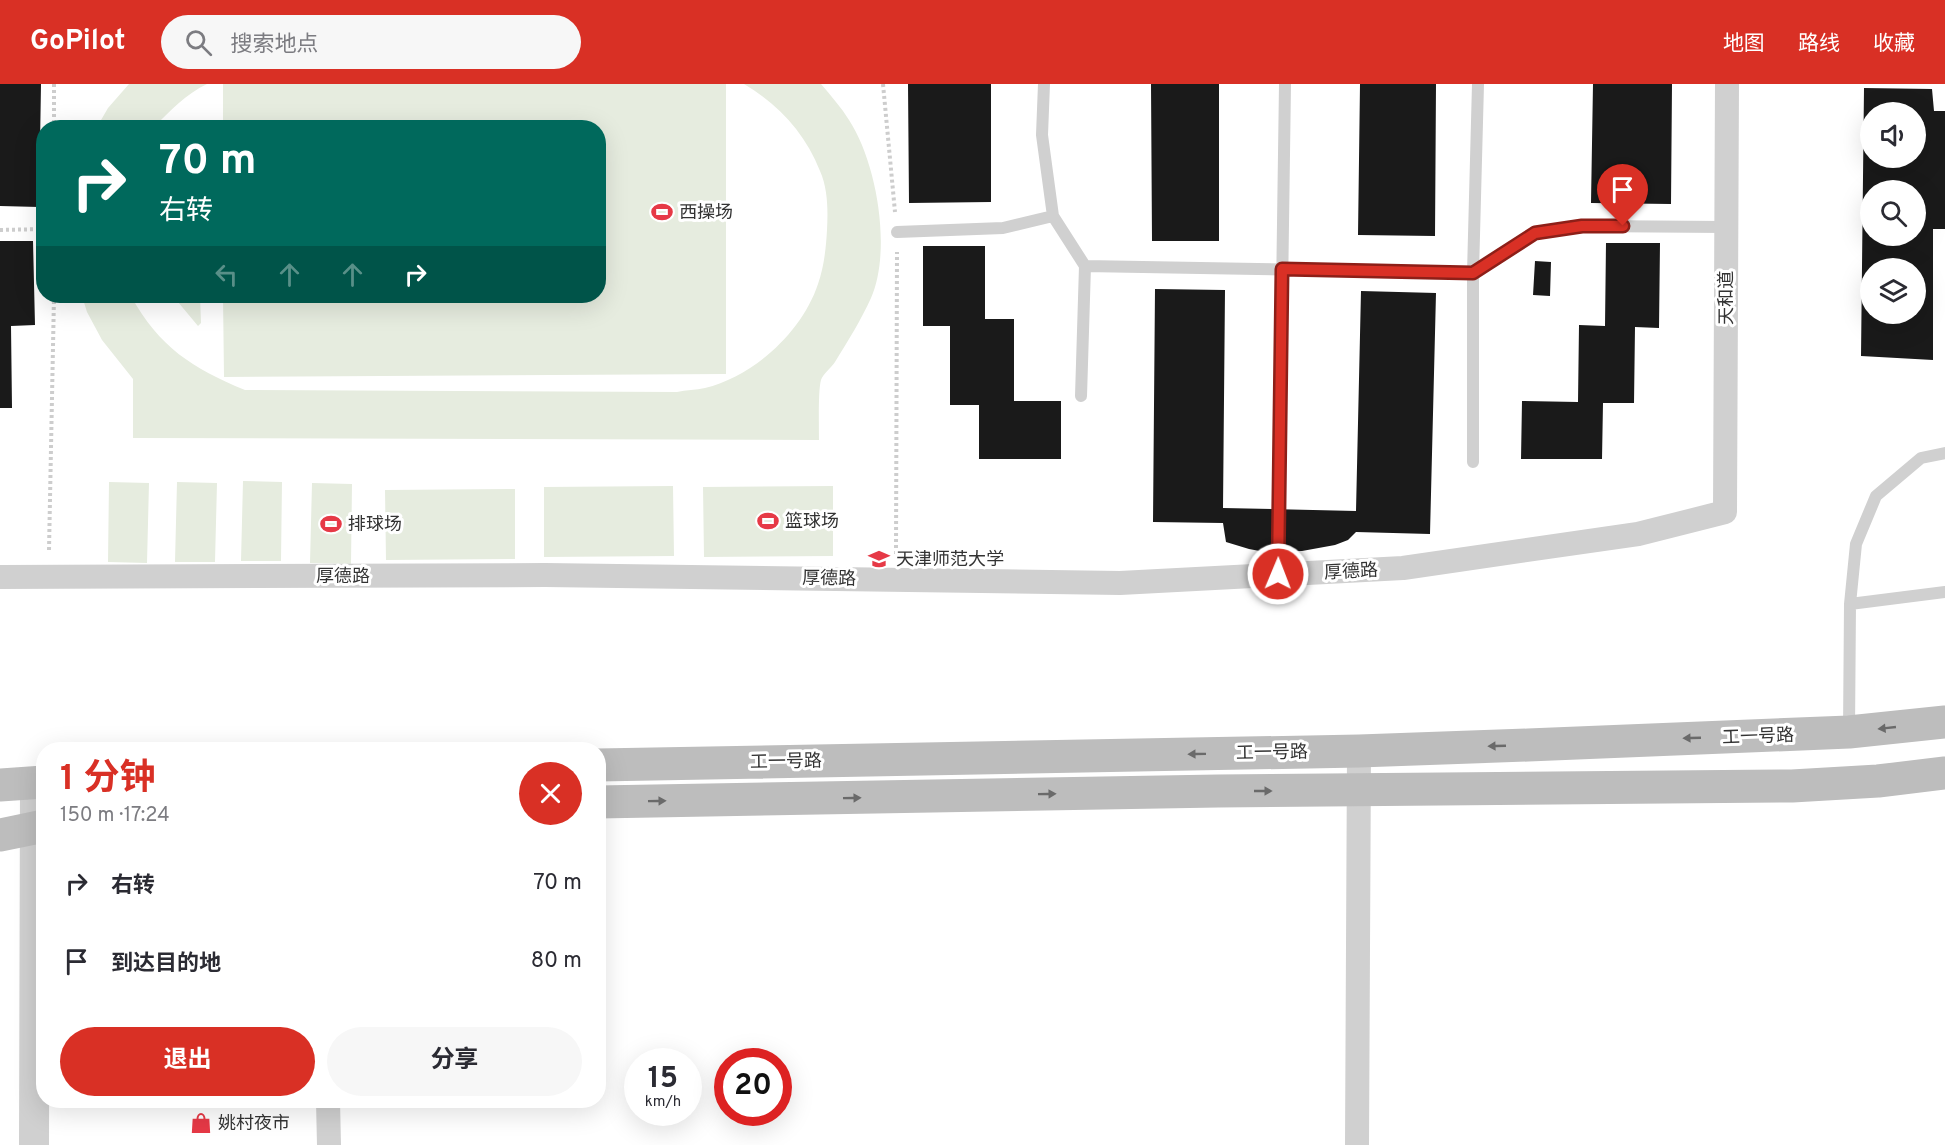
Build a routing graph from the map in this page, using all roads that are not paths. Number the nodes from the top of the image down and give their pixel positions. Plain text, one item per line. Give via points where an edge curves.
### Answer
1 (1044, 84) edge
2 (1285, 84) edge
3 (1479, 84) edge
4 (1727, 84) edge
5 (1053, 216) junction
6 (1726, 227) junction
7 (897, 232) road end
8 (1085, 266) junction
9 (1282, 269) junction
10 (1473, 273) junction
11 (1082, 396) dead end
12 (1945, 453) edge
13 (1473, 462) dead end
14 (1725, 512) joint
15 (1278, 574) junction
16 (0, 577) edge
17 (1945, 592) edge
18 (1850, 604) junction
19 (1945, 722) edge
20 (1849, 732) junction
21 (1359, 750) junction
22 (606, 765) edge
23 (1945, 773) edge
24 (36, 782) edge
25 (0, 785) edge
26 (1359, 790) junction
27 (606, 802) edge
28 (36, 828) edge
29 (0, 835) edge
30 (36, 1018) edge
31 (328, 1108) edge
32 (34, 1145) edge
33 (329, 1145) edge
34 (1357, 1145) edge

1 - 5 lane via 1042,135
2 - 9 lane
3 - 10 lane
4 - 6 street, 天和道
5 - 7 lane via 1003,228
5 - 8 lane
6 - 10 lane via 1582,226 1535,233
6 - 14 street, 天和道
8 - 9 lane
8 - 11 lane
9 - 10 lane
9 - 15 lane
10 - 13 lane
12 - 18 lane via 1921,458 1876,496 1856,544
14 - 15 street, 厚德路 via 1638,534 1403,568
15 - 16 street, 厚德路 via 1120,583 545,575
17 - 18 lane
18 - 20 lane
19 -> 20 main road, 工一号路
20 -> 21 main road, 工一号路
21 -> 22 main road, 工一号路
21 - 26 street
23 - 26 main road, 工一号路 via 1878,782 1792,786
24 - 25 main road
27 -> 26 main road, 工一号路
26 - 34 street
28 - 29 main road
30 - 32 street
31 - 33 street

